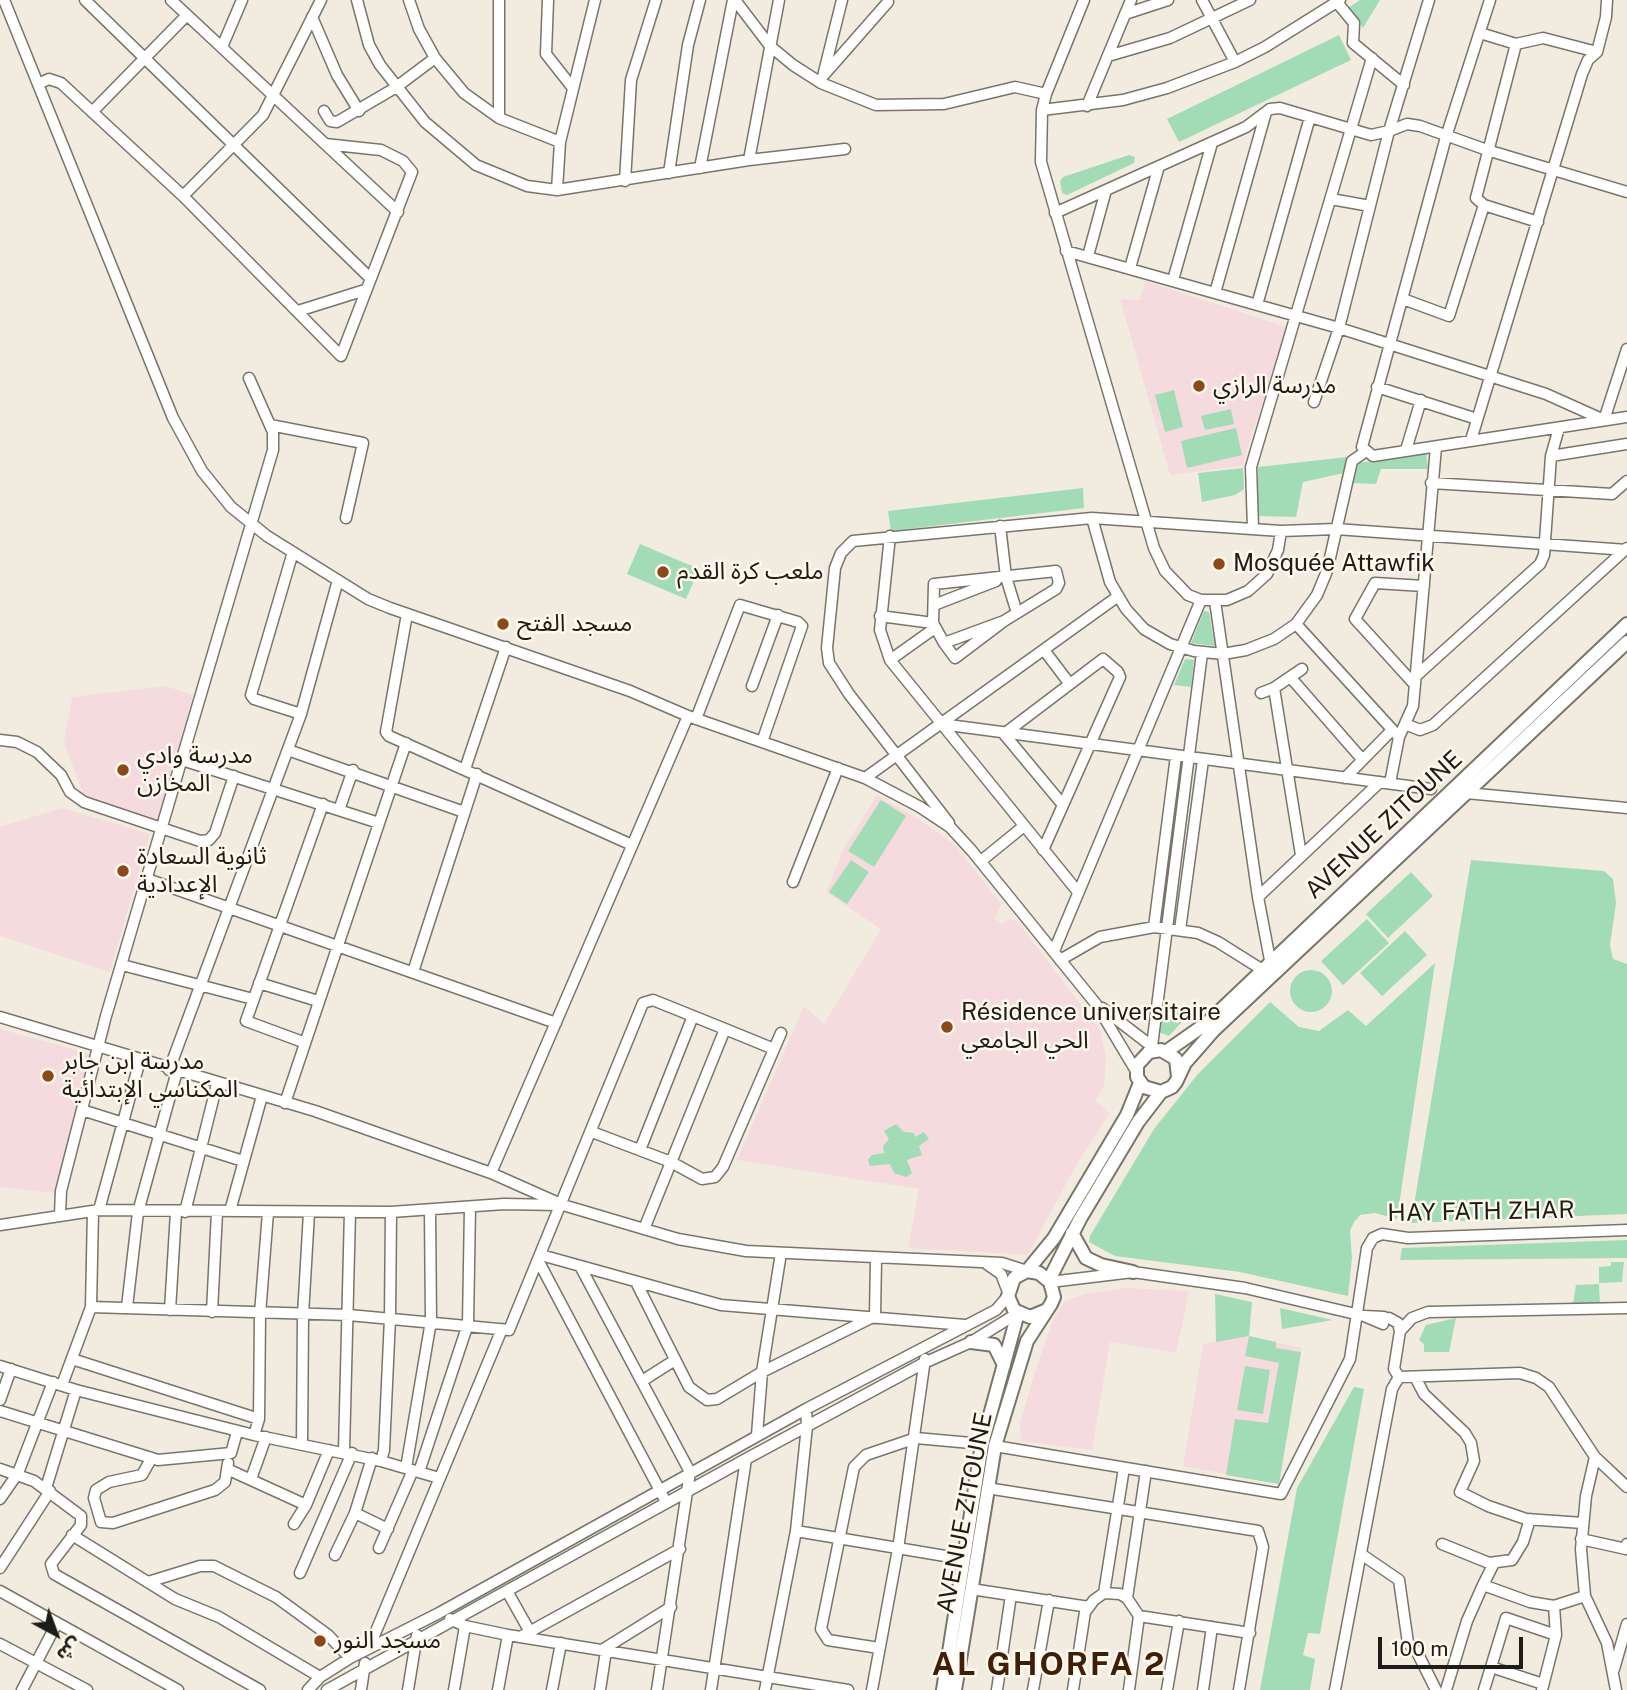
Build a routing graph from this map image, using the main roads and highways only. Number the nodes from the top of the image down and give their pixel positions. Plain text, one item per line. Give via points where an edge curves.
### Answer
1 (1627, 624) edge
2 (1627, 642) edge
3 (1158, 1049) junction
4 (1138, 1077) junction
5 (1178, 1077) junction
6 (1161, 1092) junction
7 (1072, 1233) junction
8 (1027, 1271) junction
9 (1133, 1272) road end
10 (1050, 1281) junction
11 (1049, 1307) junction
12 (1018, 1313) junction
13 (971, 1342) road end
14 (1004, 1365) junction
15 (988, 1445) junction
16 (943, 1690) edge
17 (955, 1690) edge

1 - 3 main road, AVENUE ZITOUNE via 1207,1023
2 - 5 main road, AVENUE ZITOUNE via 1213,1031
3 - 4 main road via 1144,1055
3 - 5 main road via 1176,1059
4 - 6 main road via 1149,1090
4 - 8 main road via 1127,1115 1054,1238
5 - 6 main road via 1172,1087
6 - 7 main road
7 - 9 main road via 1086,1258
7 - 10 main road
8 - 10 main road
8 - 12 main road via 1014,1278 1008,1294
10 - 11 main road
11 - 12 main road via 1030,1317
11 - 15 main road, AVENUE ZITOUNE via 1022,1352
12 - 14 main road, AVENUE ZITOUNE
13 - 14 main road via 994,1345
14 - 15 main road, AVENUE ZITOUNE
15 - 16 main road, AVENUE ZITOUNE via 963,1559
15 - 17 main road, AVENUE ZITOUNE via 987,1488

